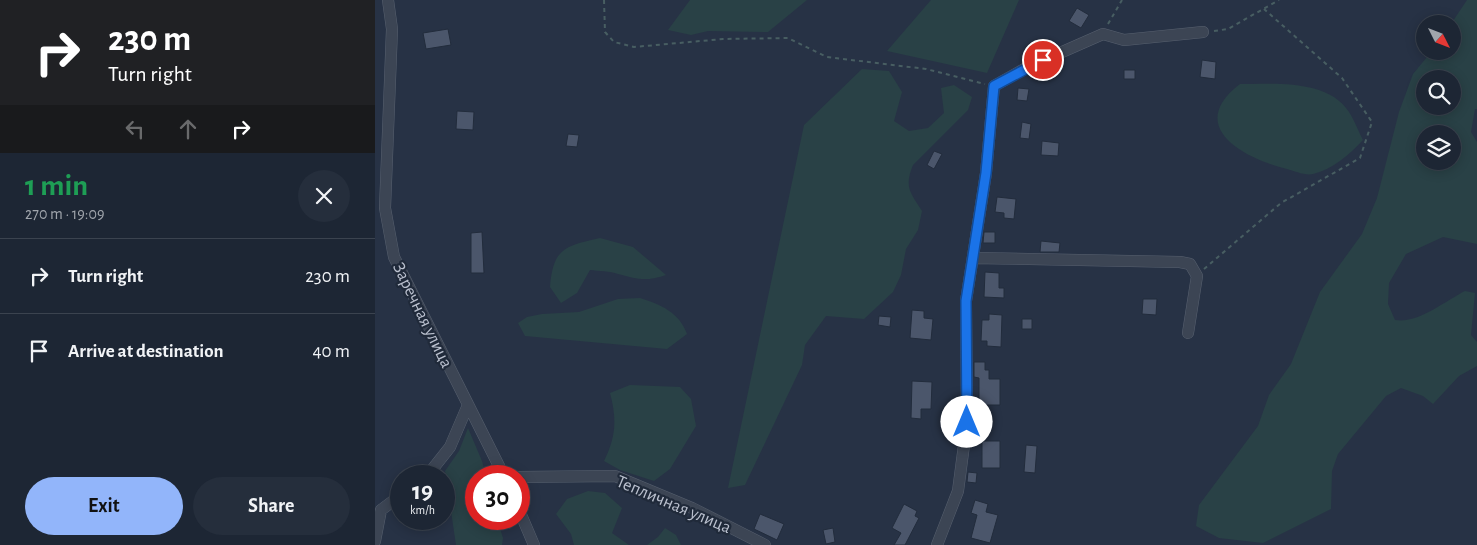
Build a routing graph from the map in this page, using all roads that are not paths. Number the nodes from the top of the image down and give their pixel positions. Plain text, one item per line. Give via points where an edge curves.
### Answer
1 (388, 0) edge
2 (1203, 32) road end
3 (973, 258) junction
4 (1188, 333) dead end
5 (468, 405) junction
6 (436, 465) edge
7 (499, 465) edge
8 (530, 477) edge
9 (390, 503) edge
10 (528, 530) edge
11 (375, 542) edge
12 (534, 545) edge
13 (765, 545) edge
14 (937, 545) edge

1 - 5 street, Заречная улица via 392,29 385,208 394,257
2 - 3 street via 1124,40 1103,34 1028,66 994,86 986,173
3 - 4 street via 1190,264 1197,276
3 - 14 street via 966,301 967,422 958,491
5 - 6 street via 450,447
5 - 7 street, Заречная улица
8 - 13 street, Тепличная улица via 615,476 692,508
9 - 11 street via 381,510
10 - 12 street

